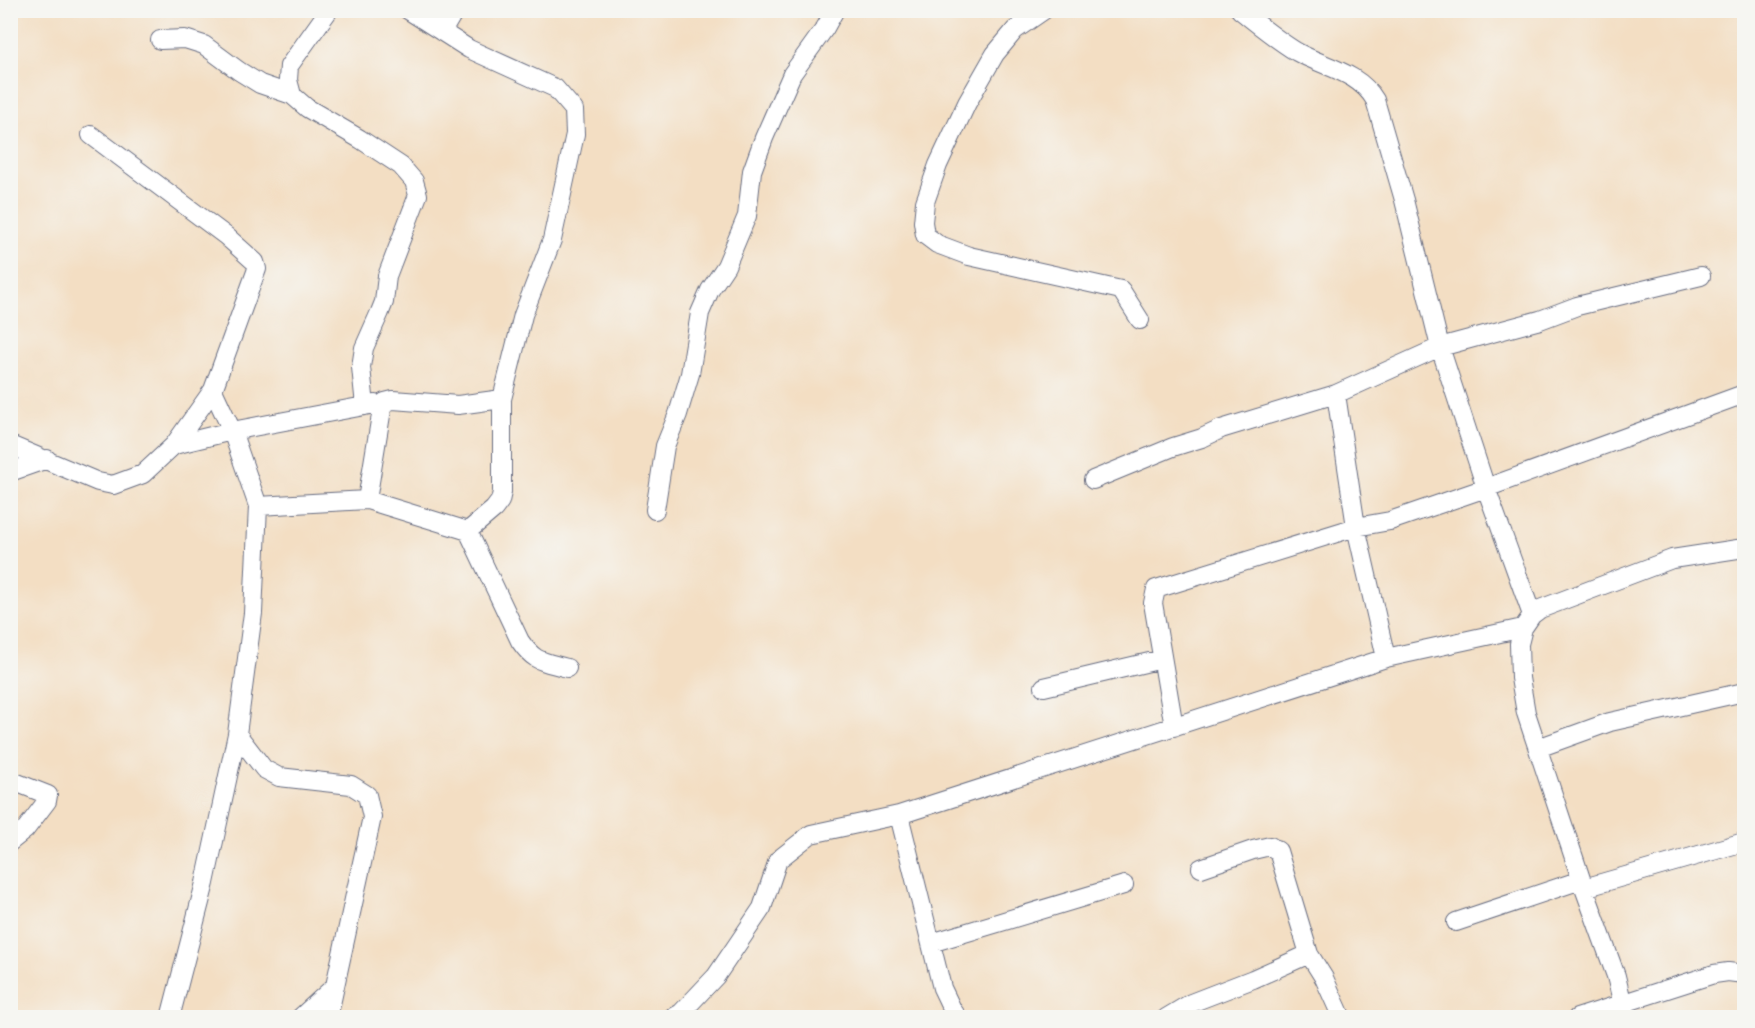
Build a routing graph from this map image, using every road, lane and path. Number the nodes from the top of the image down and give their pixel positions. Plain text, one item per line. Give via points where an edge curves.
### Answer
1 (329, 10) edge
2 (408, 10) edge
3 (455, 10) edge
4 (835, 10) edge
5 (1044, 10) edge
6 (1240, 10) edge
7 (442, 32) junction
8 (160, 40) dead end
9 (292, 95) junction
10 (91, 135) dead end
11 (1701, 276) dead end
12 (1140, 320) dead end
13 (1440, 347) junction
14 (213, 390) junction
15 (1336, 394) junction
16 (1744, 394) edge
17 (502, 399) junction
18 (385, 402) junction
19 (365, 406) junction
20 (232, 430) junction
21 (10, 445) edge
22 (174, 445) junction
23 (47, 459) junction
24 (10, 472) edge
25 (1093, 480) dead end
26 (1486, 488) junction
27 (367, 500) junction
28 (258, 506) junction
29 (655, 510) dead end
30 (1356, 527) junction
31 (468, 531) junction
32 (1744, 548) edge
33 (1528, 622) junction
34 (1386, 658) junction
35 (1162, 659) junction
36 (567, 668) dead end
37 (1044, 687) dead end
38 (1744, 692) edge
39 (1174, 727) junction
40 (237, 734) junction
41 (1538, 748) junction
42 (10, 780) edge
43 (899, 815) junction
44 (10, 842) edge
45 (1744, 842) edge
46 (1201, 868) dead end
47 (1582, 884) junction
48 (1124, 885) dead end
49 (1456, 922) dead end
50 (931, 942) junction
51 (1309, 954) junction
52 (1744, 974) edge
53 (335, 986) junction
54 (1624, 1010) edge
55 (170, 1017) edge
56 (300, 1017) edge
57 (328, 1017) edge
58 (672, 1017) edge
59 (958, 1017) edge
60 (1166, 1017) edge
61 (1342, 1017) edge
62 (1577, 1017) edge

1 - 9 street via 290,66
2 - 7 street
3 - 7 street
4 - 29 street via 792,74 752,171 747,216 700,313 690,374 665,446
5 - 12 street via 1015,30 995,54 967,103 925,202 925,235 969,256 1121,290
6 - 13 street via 1298,52 1369,88 1404,200
7 - 17 street via 469,49 555,88 574,110 575,134 552,240 523,315
8 - 9 street via 185,39 204,45 260,84
9 - 19 street via 401,166 414,181 418,195 387,276 384,302 364,348 361,368
10 - 14 street via 255,262 257,269
11 - 13 street via 1577,306
13 - 15 street
13 - 26 street
14 - 20 street
14 - 22 street
15 - 25 street via 1221,429
15 - 30 street
16 - 26 street
17 - 18 street via 458,405
17 - 31 street via 500,501
18 - 19 street
18 - 27 street
19 - 20 street
20 - 22 street
20 - 28 street
21 - 23 street
22 - 23 street via 143,474 113,485
23 - 24 street
26 - 30 street via 1390,521
26 - 33 street
27 - 28 street
27 - 31 street
28 - 40 street via 253,613
30 - 34 street
30 - 35 street via 1156,589 1153,603
31 - 36 street via 529,655
32 - 33 street via 1672,559 1540,609
33 - 34 street
33 - 41 street via 1518,644 1520,678
34 - 39 street
35 - 37 street
35 - 39 street
38 - 41 street via 1610,722
39 - 43 street
40 - 53 street via 264,769 279,777 351,785 367,795 372,817
40 - 55 street via 205,883
41 - 47 street
42 - 44 street via 48,795 25,830
43 - 50 street
43 - 58 street via 811,834 778,860 762,909 716,976 681,1013
45 - 47 street
46 - 51 street via 1270,846 1278,851
47 - 49 street
47 - 54 street via 1616,976
48 - 50 street
50 - 59 street via 942,988
51 - 60 street
51 - 61 street
52 - 54 street via 1714,974
53 - 56 street
53 - 57 street
54 - 62 street

